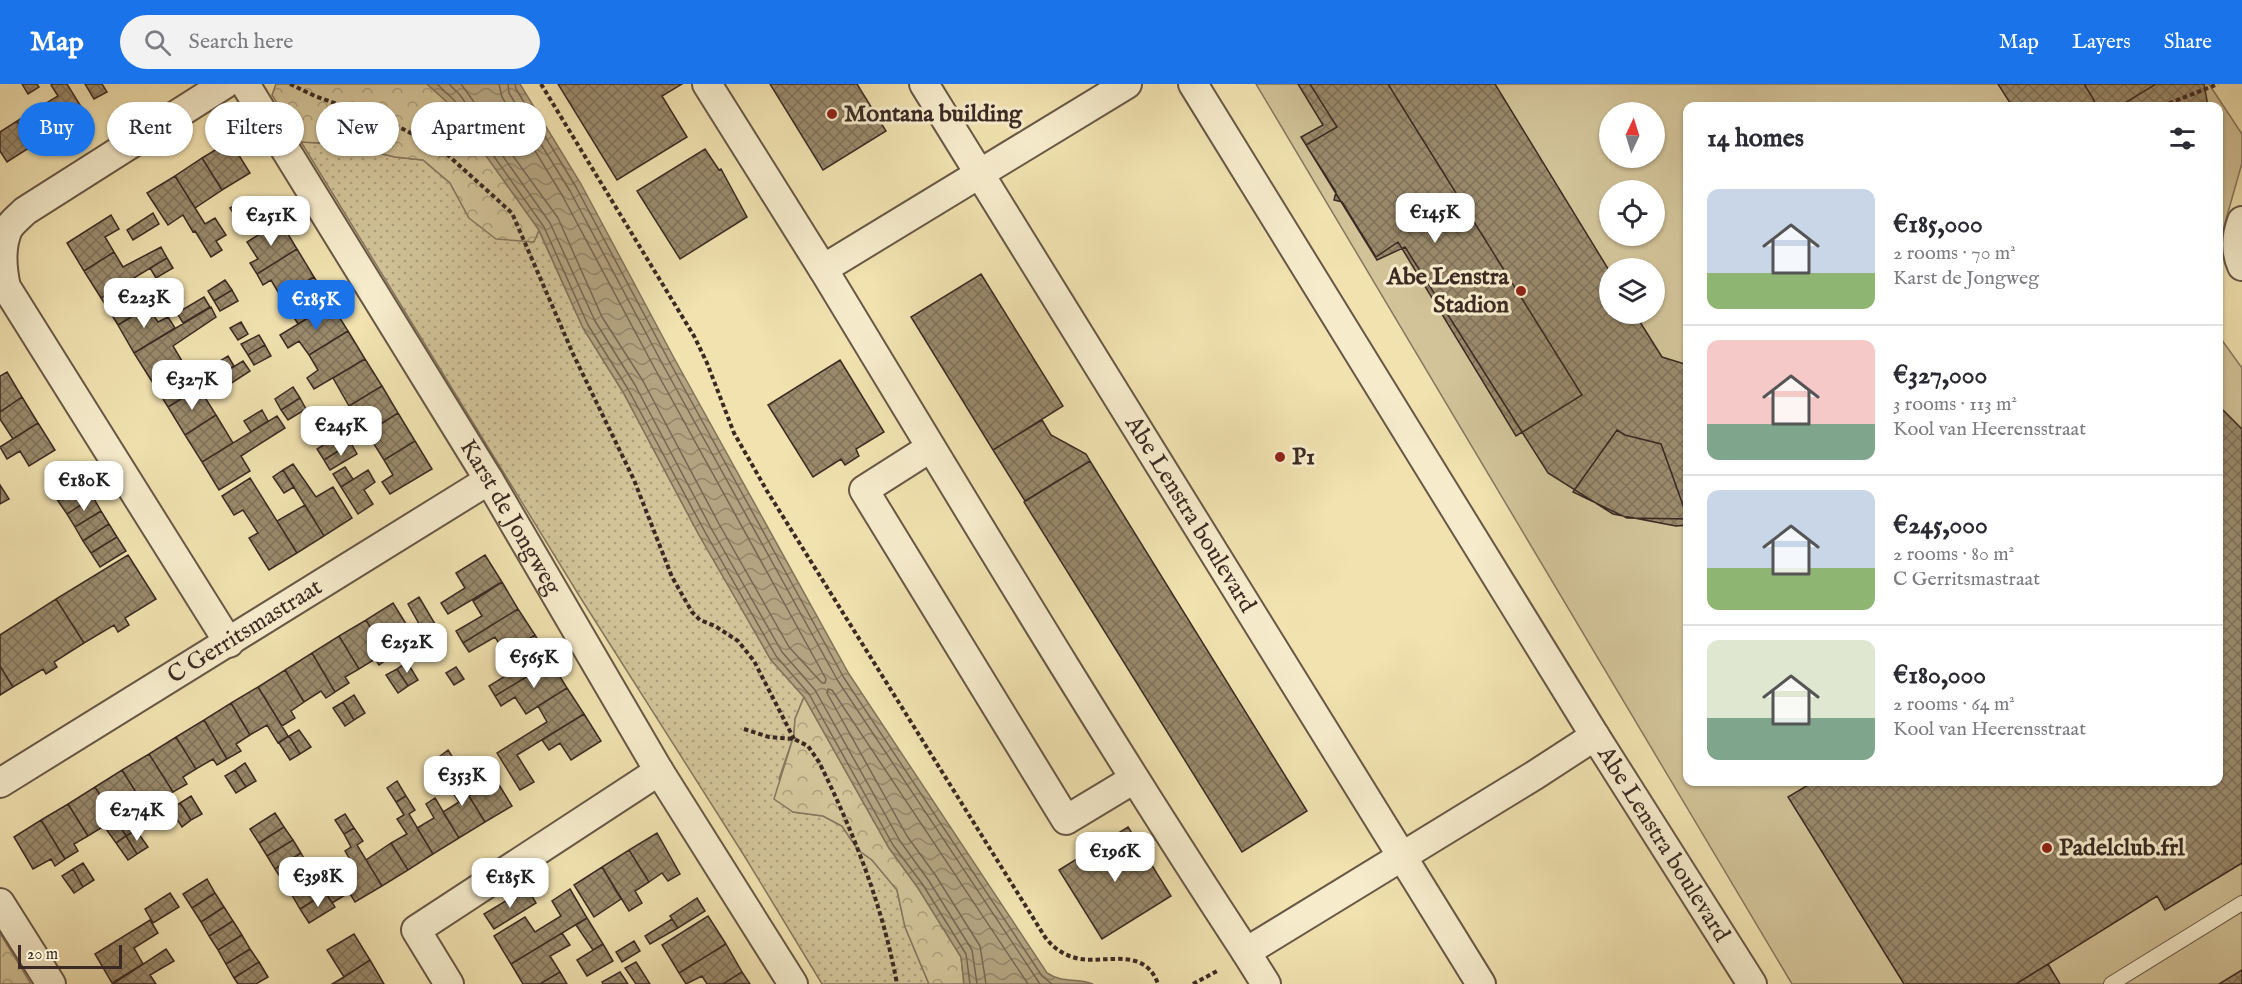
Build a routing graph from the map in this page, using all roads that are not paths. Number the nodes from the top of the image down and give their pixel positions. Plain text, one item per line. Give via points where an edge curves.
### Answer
1 (225, 84) edge
2 (245, 84) edge
3 (707, 84) edge
4 (924, 84) edge
5 (1126, 84) edge
6 (1193, 84) edge
7 (979, 173) junction
8 (2242, 221) edge
9 (2242, 266) edge
10 (823, 269) junction
11 (930, 448) junction
12 (489, 480) junction
13 (229, 643) junction
14 (1595, 736) junction
15 (659, 771) junction
16 (1134, 779) junction
17 (0, 783) edge
18 (1402, 855) junction
19 (0, 903) edge
20 (2242, 903) edge
21 (1235, 958) junction
22 (51, 984) edge
23 (449, 984) edge
24 (793, 984) edge
25 (1266, 984) edge
26 (1481, 984) edge
27 (1752, 984) edge
28 (2111, 984) edge

1 - 13 street via 25,211 8,229 2,270 6,287
2 - 12 street, Karst de Jongweg
3 - 10 street
4 - 7 street, Abe Lenstra boulevard
5 - 7 street
6 - 14 street, Abe Lenstra boulevard
7 - 10 street
7 - 18 street, Abe Lenstra boulevard
8 - 9 street via 2237,238
10 - 11 street
11 - 16 street
11 - 16 street via 864,490 1066,820
12 - 13 street, C Gerritsmastraat
12 - 15 street, Karst de Jongweg
13 - 17 street, C Gerritsmastraat
14 - 18 street, Abe Lenstra boulevard
14 - 27 street, Abe Lenstra boulevard
15 - 23 street via 416,930
15 - 24 street, Karst de Jongweg
16 - 21 street
18 - 21 street, Abe Lenstra boulevard
18 - 26 street, Abe Lenstra boulevard
19 - 22 street
20 - 28 lane
21 - 25 street

